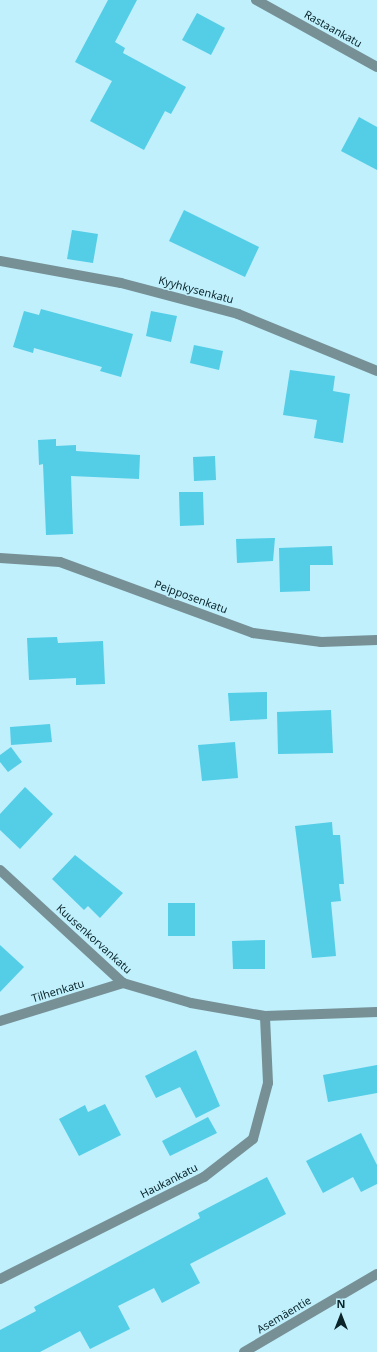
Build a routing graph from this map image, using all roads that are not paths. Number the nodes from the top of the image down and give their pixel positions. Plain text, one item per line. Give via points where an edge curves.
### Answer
1 (256, 0) edge
2 (377, 67) edge
3 (0, 262) edge
4 (377, 371) edge
5 (0, 558) edge
6 (377, 640) edge
7 (0, 870) edge
8 (123, 983) junction
9 (377, 1012) edge
10 (265, 1016) junction
11 (0, 1021) edge
12 (377, 1274) edge
13 (0, 1279) edge
14 (244, 1352) edge

1 - 2 street, Rastaankatu
3 - 4 street, Kyyhkysenkatu via 121,283 238,314
5 - 6 street, Peipposenkatu via 60,562 253,633 321,642
7 - 8 street, Kuusenkorvankatu
8 - 10 street, Kuusenkorvankatu via 191,1003
8 - 11 street, Tilhenkatu
9 - 10 street, Kuusenkorvankatu
10 - 13 street, Haukankatu via 268,1083 253,1139 204,1177
12 - 14 street, Asemäentie

